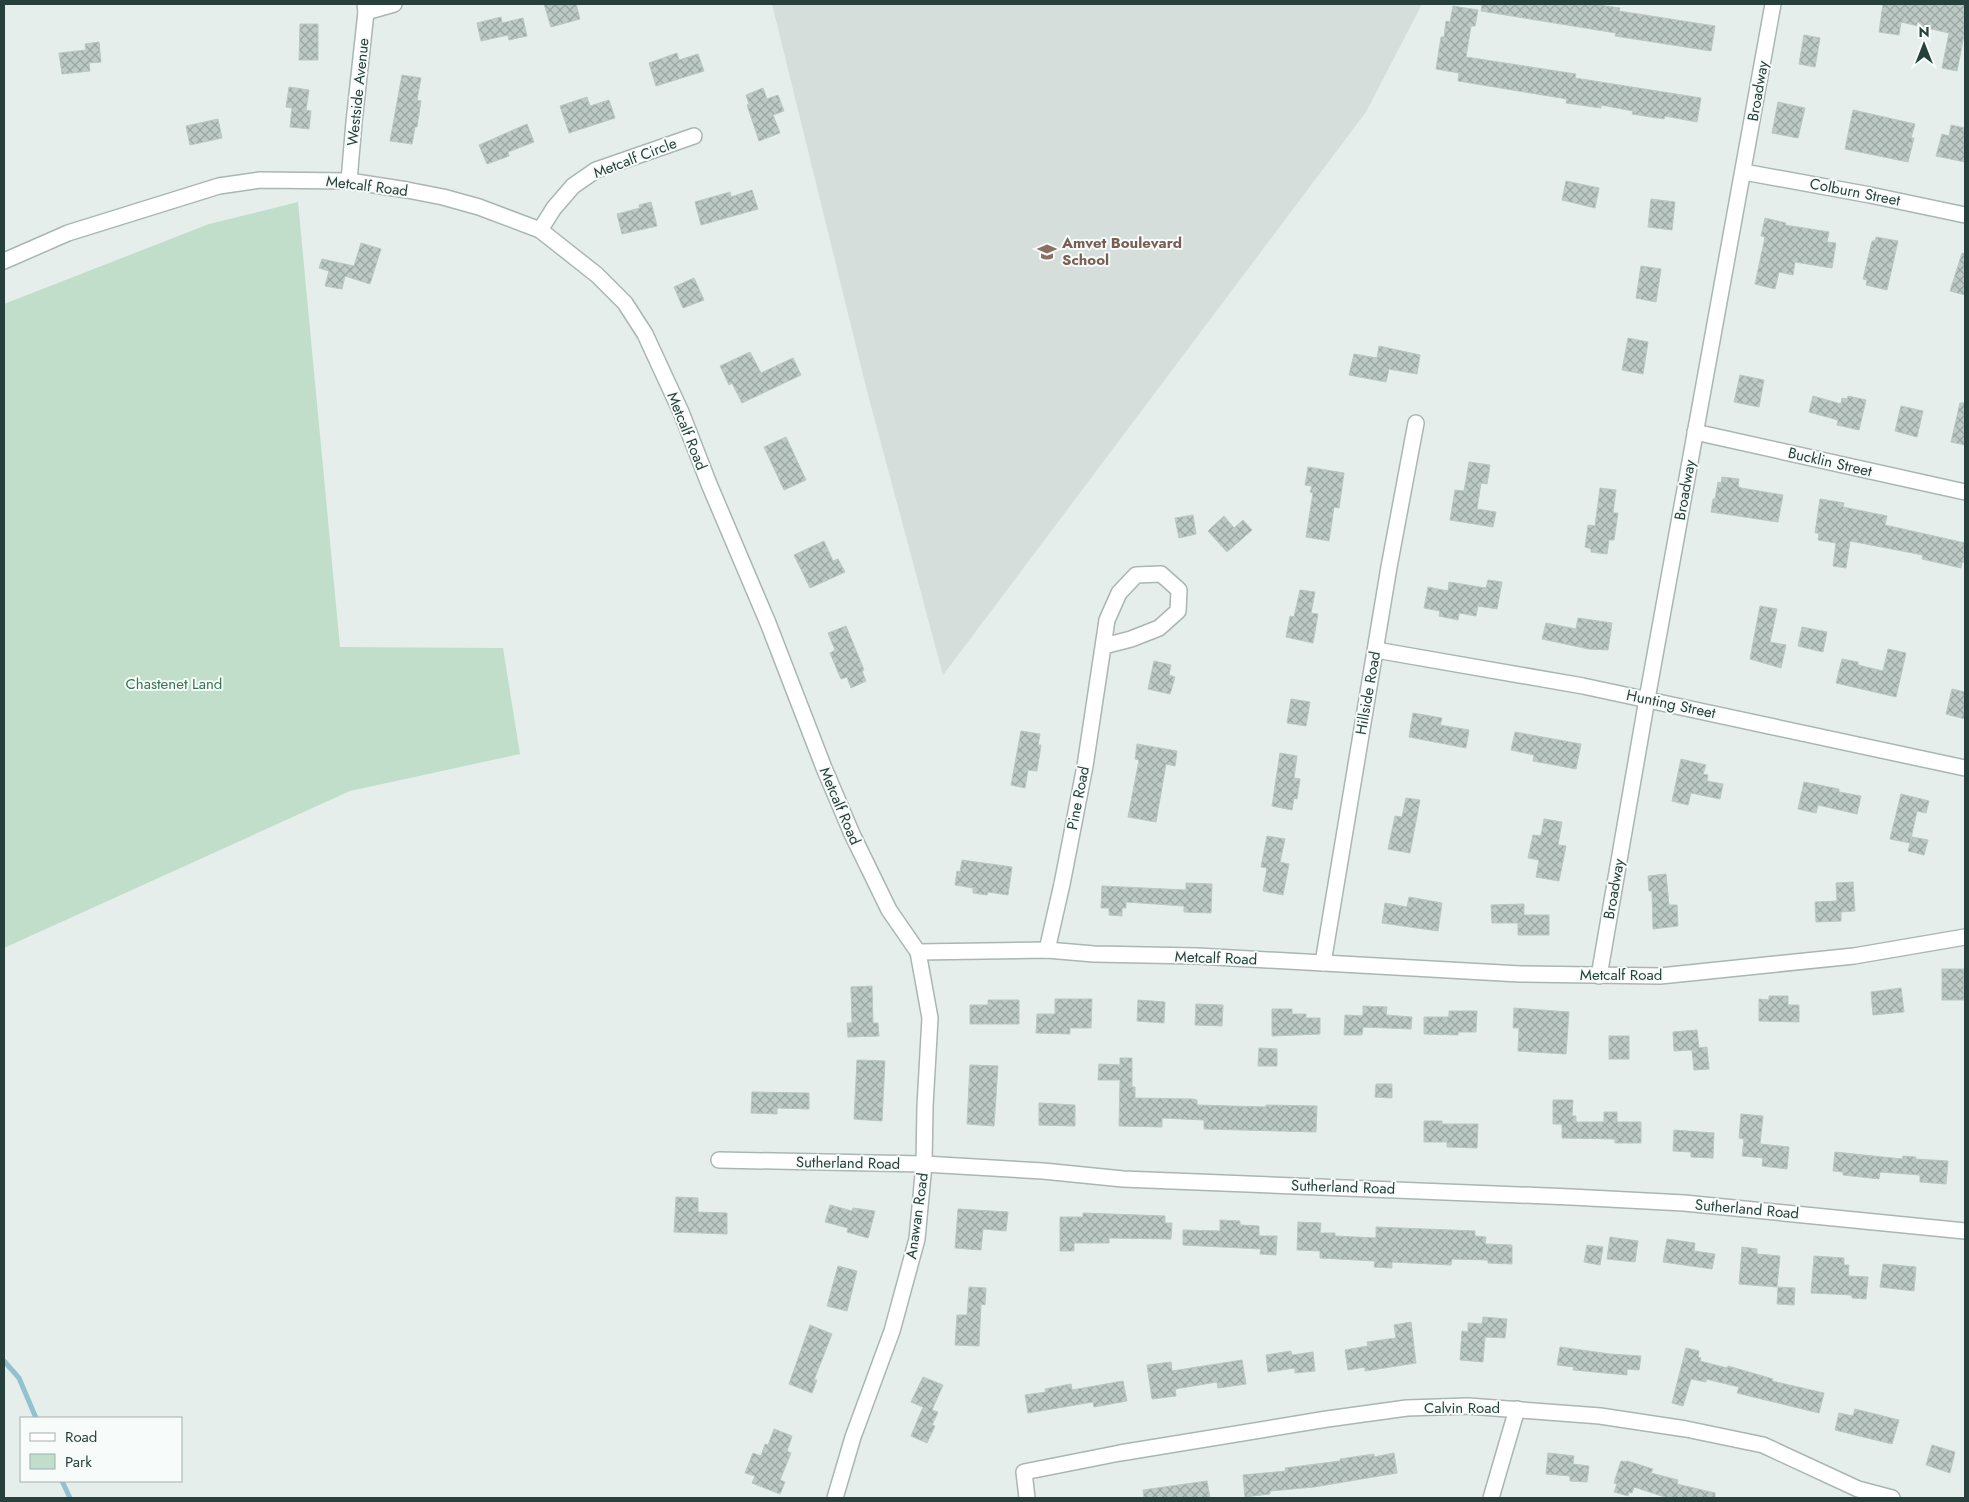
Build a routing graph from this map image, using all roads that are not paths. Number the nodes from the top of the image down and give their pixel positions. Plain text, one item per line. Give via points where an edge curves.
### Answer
1 (394, 4) edge
2 (1773, 4) edge
3 (366, 8) edge
4 (694, 136) dead end
5 (1744, 172) junction
6 (349, 180) junction
7 (1965, 215) edge
8 (540, 230) junction
9 (4, 261) edge
10 (1416, 422) dead end
11 (1695, 432) junction
12 (1965, 492) edge
13 (1104, 646) junction
14 (1376, 650) junction
15 (1647, 699) junction
16 (1965, 768) edge
17 (1965, 937) edge
18 (1047, 950) junction
19 (918, 952) junction
20 (1323, 963) junction
21 (1599, 976) junction
22 (719, 1160) dead end
23 (924, 1164) junction
24 (1965, 1231) edge
25 (1517, 1409) junction
26 (1877, 1496) edge
27 (835, 1498) edge
28 (1027, 1498) edge
29 (1491, 1498) edge
30 (1892, 1498) edge

1 - 3 street
2 - 5 street, Broadway
3 - 6 street, Westside Avenue
4 - 8 street, Metcalf Circle via 596,170 573,186
5 - 7 street, Colburn Street
5 - 11 street, Broadway
6 - 8 street, Metcalf Road via 443,197
6 - 9 street, Metcalf Road via 260,180 219,186 68,233
8 - 19 street, Metcalf Road via 597,275 624,303 645,334 681,412 852,834 889,910
10 - 14 street, Hillside Road
11 - 12 street, Bucklin Street
11 - 15 street, Broadway
13 - 13 street, Pine Road via 1107,620 1119,594 1136,576 1161,574 1179,590 1178,610 1159,628
13 - 18 street, Pine Road via 1085,766
14 - 15 street, Hunting Street
14 - 20 street, Hillside Road
15 - 16 street, Hunting Street
15 - 21 street, Broadway
17 - 21 street, Metcalf Road via 1854,956 1749,968 1660,976
18 - 19 street, Metcalf Road
18 - 20 street, Metcalf Road
19 - 23 street, Anawan Road via 930,1018
20 - 21 street, Metcalf Road
22 - 23 street, Sutherland Road
23 - 24 street, Sutherland Road via 1123,1179 1674,1203
23 - 27 street, Anawan Road via 917,1239 904,1291
25 - 26 street, Calvin Road via 1658,1424 1763,1445
25 - 28 street, Calvin Road via 1468,1406 1398,1409 1024,1472
25 - 29 street
26 - 30 street, Calvin Road

